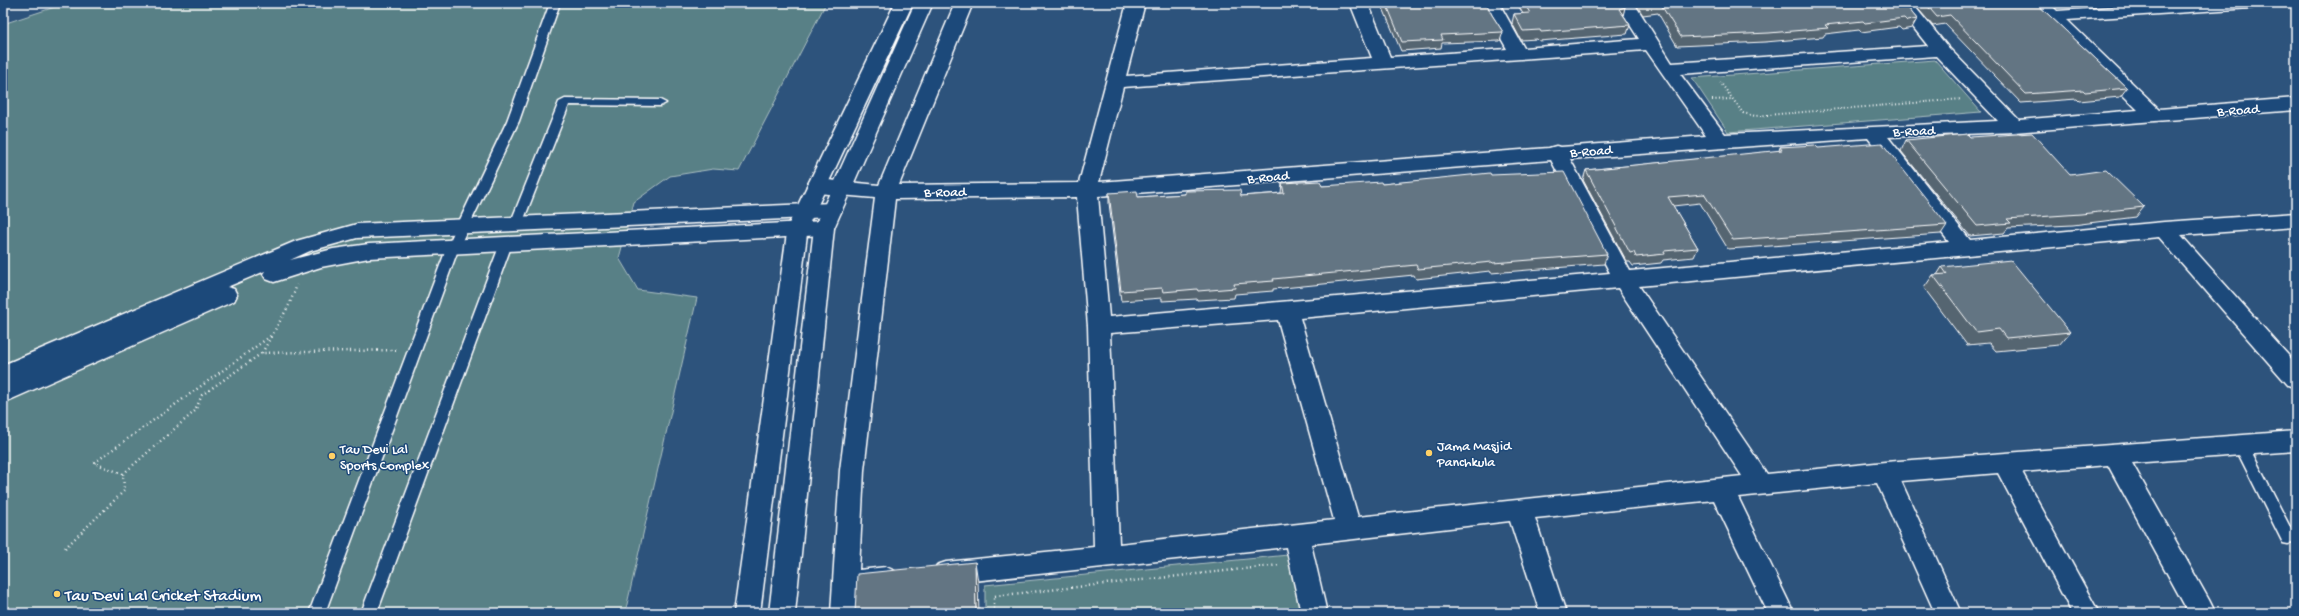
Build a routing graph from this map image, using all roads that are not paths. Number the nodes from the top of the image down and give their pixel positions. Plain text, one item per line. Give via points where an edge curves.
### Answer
1 (555, 3) edge
2 (904, 3) edge
3 (924, 3) edge
4 (964, 3) edge
5 (1136, 3) edge
6 (1359, 3) edge
7 (1490, 3) edge
8 (1625, 3) edge
9 (1903, 3) edge
10 (2039, 3) edge
11 (2251, 3) edge
12 (2152, 6) edge
13 (2053, 16) junction
14 (1651, 44) junction
15 (1941, 50) junction
16 (1518, 53) junction
17 (1383, 63) junction
18 (1668, 69) junction
19 (1115, 82) junction
20 (660, 103) dead end
21 (2296, 104) edge
22 (2154, 115) junction
23 (2014, 126) junction
24 (1873, 132) junction
25 (1720, 141) junction
26 (1556, 152) junction
27 (817, 186) junction
28 (842, 188) junction
29 (1087, 190) junction
30 (886, 192) junction
31 (828, 219) junction
32 (2296, 220) edge
33 (801, 221) junction
34 (516, 224) junction
35 (462, 227) junction
36 (2164, 229) junction
37 (506, 244) junction
38 (453, 247) junction
39 (1965, 248) junction
40 (1624, 280) junction
41 (1287, 311) junction
42 (1099, 326) junction
43 (3, 375) edge
44 (2296, 379) edge
45 (3, 394) edge
46 (2296, 441) edge
47 (2241, 445) junction
48 (2115, 454) junction
49 (2006, 463) junction
50 (1885, 472) junction
51 (1761, 485) junction
52 (1722, 488) junction
53 (1519, 509) junction
54 (1349, 528) junction
55 (1296, 534) junction
56 (2288, 538) dead end
57 (1107, 557) junction
58 (846, 583) junction
59 (317, 613) edge
60 (369, 613) edge
61 (747, 613) edge
62 (782, 613) edge
63 (844, 613) edge
64 (1314, 613) edge
65 (1554, 613) edge
66 (1781, 613) edge
67 (1948, 613) edge
68 (2086, 613) edge
69 (2197, 613) edge

1 - 35 lane via 513,121
2 - 27 street
3 - 28 street
4 - 30 street
5 - 19 street
6 - 17 street
7 - 16 street
8 - 14 street
9 - 15 street
10 - 13 street
11 - 12 street
12 - 13 street
13 - 22 street
14 - 16 street
14 - 18 street
15 - 18 street
15 - 23 street
16 - 17 street
17 - 19 street
18 - 25 street
19 - 29 street
20 - 34 lane via 565,102
21 - 22 street, B-Road
22 - 23 street, B-Road
23 - 24 street, B-Road
24 - 25 street, B-Road
24 - 39 street
25 - 26 street, B-Road
26 - 29 street, B-Road
26 - 40 street
27 - 28 street, B-Road
27 - 33 street
28 - 30 street, B-Road
28 - 31 street
29 - 30 street, B-Road
29 - 42 street
30 - 58 street via 852,470
31 - 33 street
31 - 62 street
32 - 36 street
33 - 34 street
33 - 37 street
33 - 61 street
34 - 35 street
34 - 37 street
35 - 38 lane
35 - 43 street via 357,231 303,246
36 - 39 street
36 - 44 street
37 - 38 street
37 - 60 lane
38 - 45 street via 369,251 296,264
38 - 59 lane
39 - 40 street
40 - 41 street
40 - 51 street
41 - 42 street
41 - 54 street
42 - 57 street
46 - 47 street
47 - 48 street
47 - 56 lane
48 - 49 street
48 - 69 street via 2200,608
49 - 50 street
49 - 68 street
50 - 51 street
50 - 67 street
51 - 52 street
52 - 53 street
52 - 66 street
53 - 54 street
53 - 65 street
54 - 55 street
55 - 57 street
55 - 64 street
57 - 58 street
58 - 63 street

